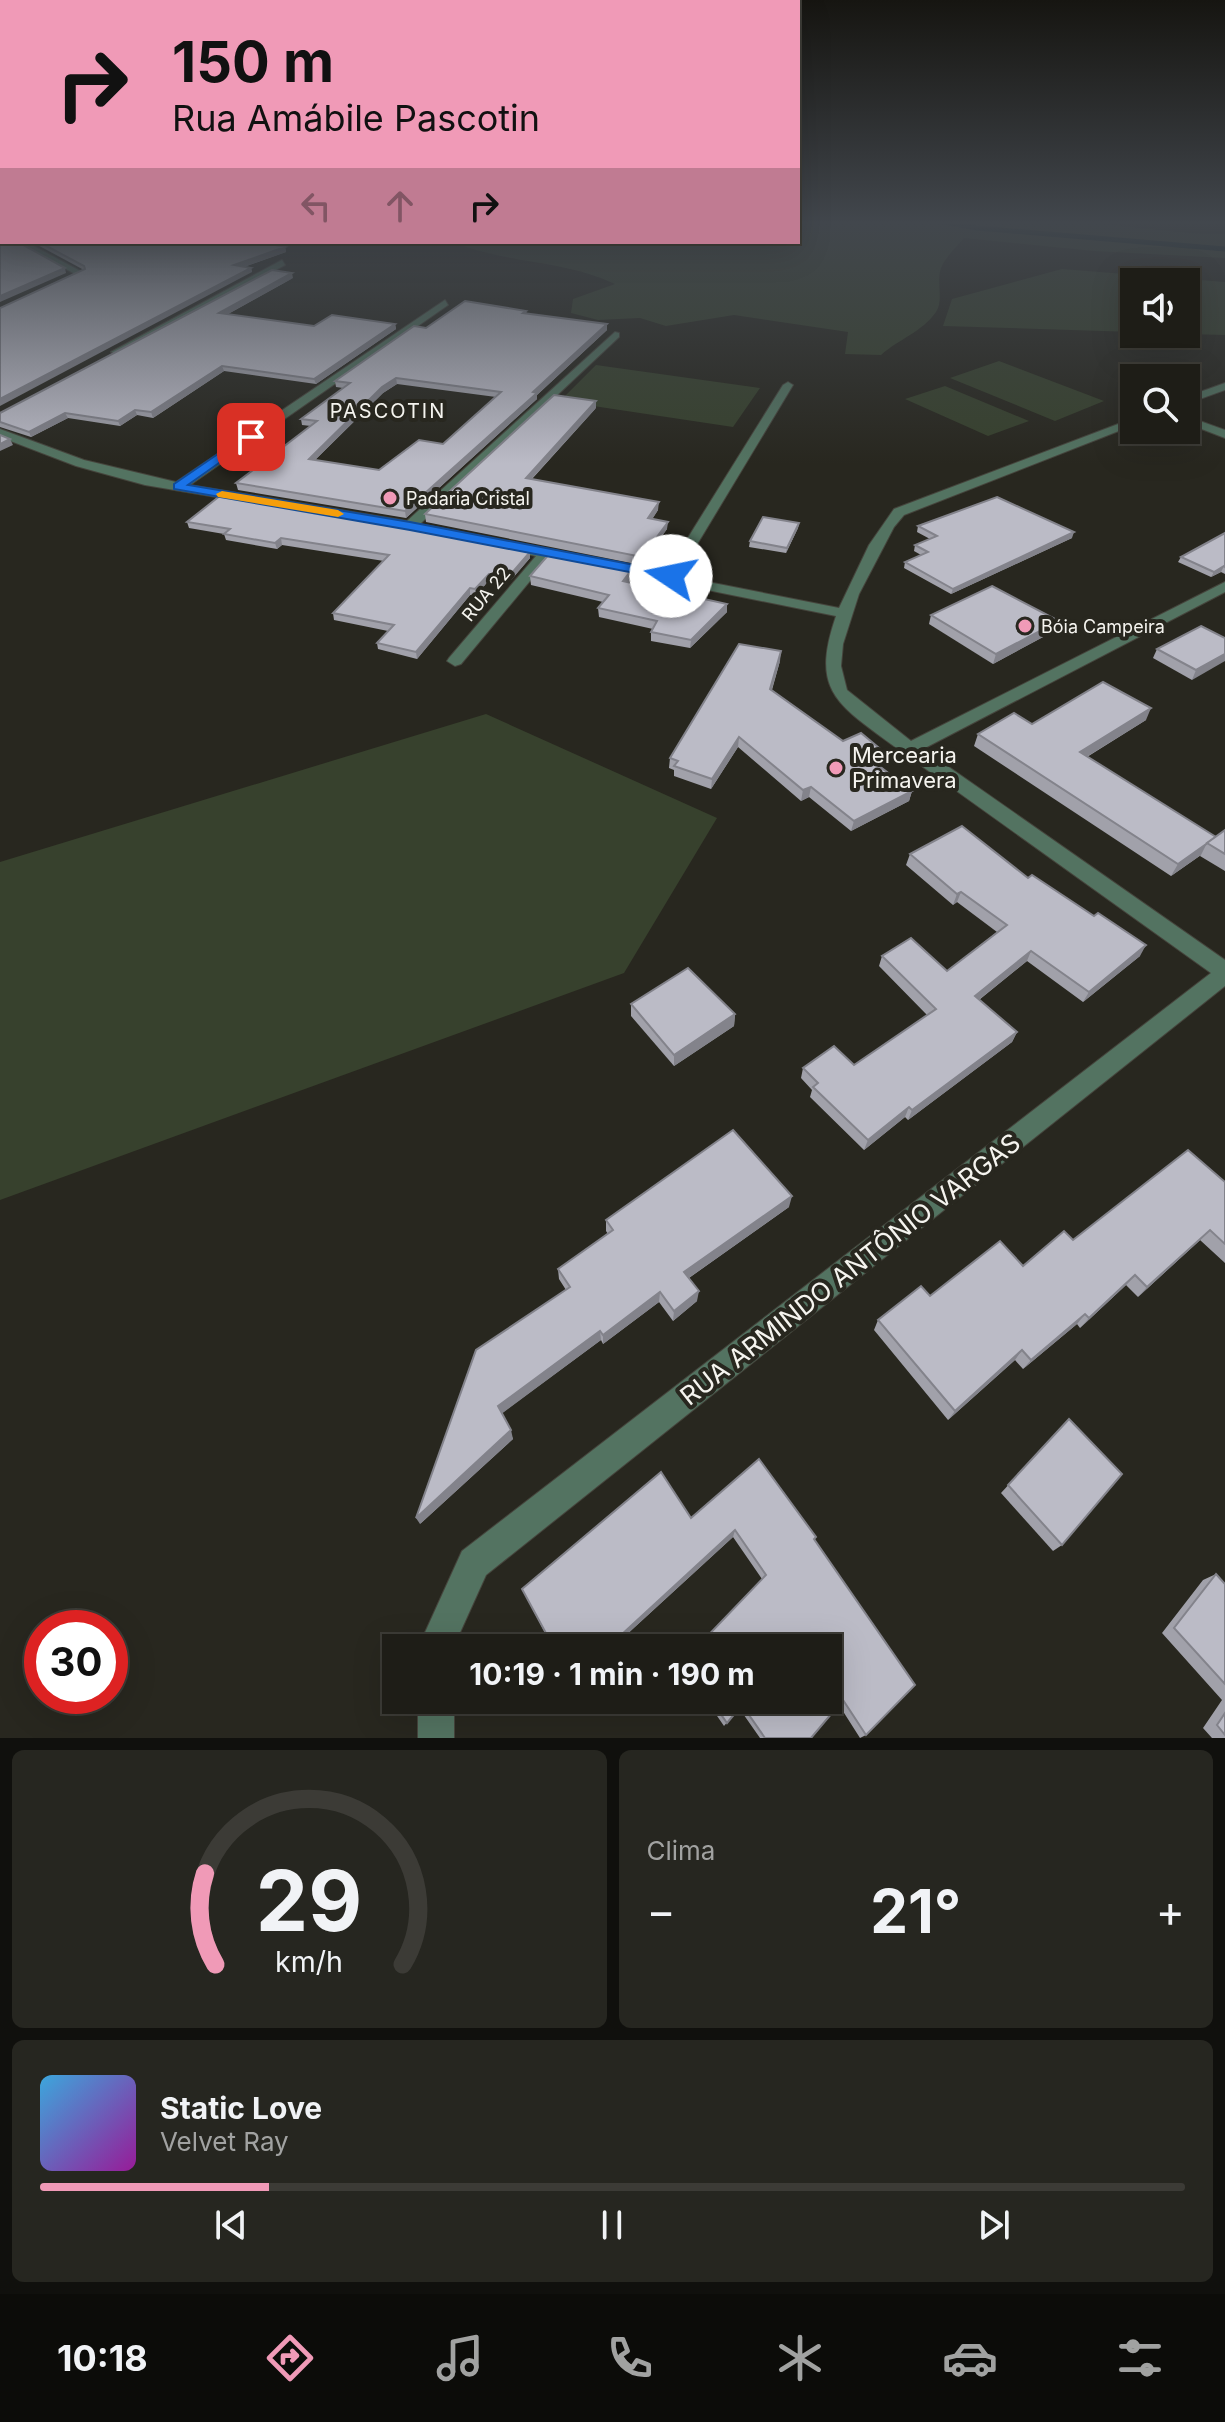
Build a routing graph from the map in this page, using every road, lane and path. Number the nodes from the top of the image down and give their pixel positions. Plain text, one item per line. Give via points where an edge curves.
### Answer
1 (209, 302) edge
2 (445, 303) dead end
3 (615, 335) dead end
4 (99, 361) edge
5 (788, 385) dead end
6 (1225, 386) edge
7 (1200, 396) edge
8 (1200, 424) edge
9 (1120, 426) edge
10 (0, 433) edge
11 (1225, 434) edge
12 (178, 487) junction
13 (410, 526) junction
14 (547, 552) junction
15 (671, 576) junction
16 (1225, 586) edge
17 (843, 613) junction
18 (455, 661) dead end
19 (911, 748) junction
20 (1225, 973) edge
21 (441, 1634) edge
22 (436, 1714) edge
23 (436, 1738) edge

1 - 4 street
2 - 12 street
3 - 13 street
5 - 15 street
6 - 7 street
8 - 11 street
9 - 17 street via 899,512 886,525
10 - 12 street via 80,463
12 - 13 street
13 - 14 street
14 - 15 street
14 - 18 street, RUA 22
15 - 17 street
16 - 19 street
17 - 19 street via 832,663 835,685
19 - 20 street
20 - 21 street, RUA ARMINDO ANTÔNIO VARGAS via 474,1563
22 - 23 street

